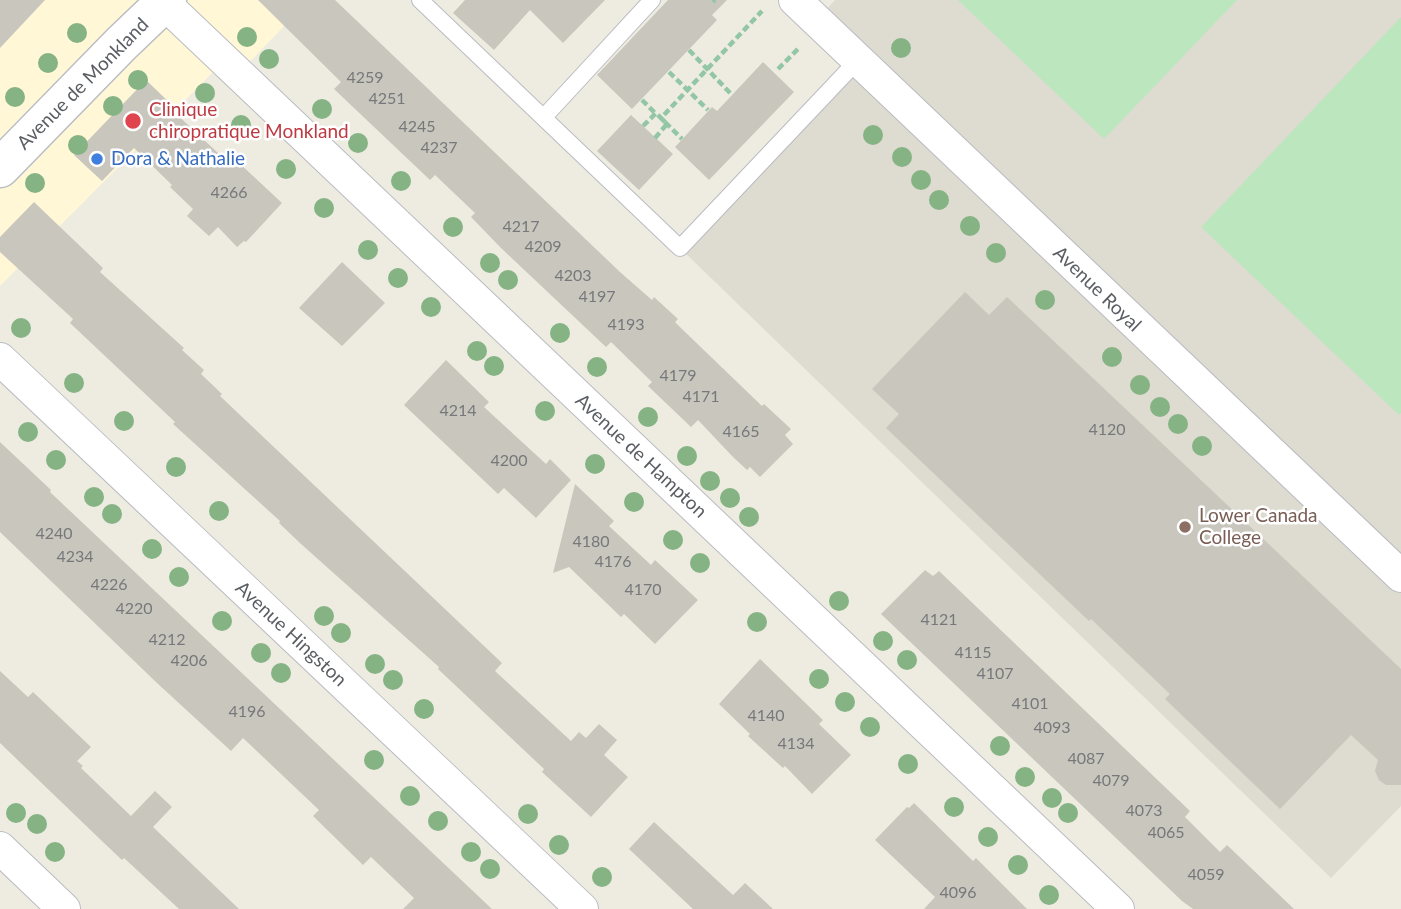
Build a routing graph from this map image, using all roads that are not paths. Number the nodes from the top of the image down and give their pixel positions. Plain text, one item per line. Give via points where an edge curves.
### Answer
1 (420, 0) edge
2 (652, 0) edge
3 (794, 0) edge
4 (166, 2) edge
5 (858, 60) junction
6 (544, 117) junction
7 (0, 168) edge
8 (0, 359) edge
9 (1401, 576) edge
10 (0, 848) edge
11 (64, 909) edge
12 (582, 909) edge
13 (1118, 909) edge

1 - 6 lane
2 - 6 lane
3 - 5 street, Avenue Royal
4 - 7 street, Avenue de Monkland
4 - 13 street, Avenue de Hampton
5 - 6 lane via 680,248
5 - 9 street, Avenue Royal
8 - 12 street, Avenue Hingston
10 - 11 street

